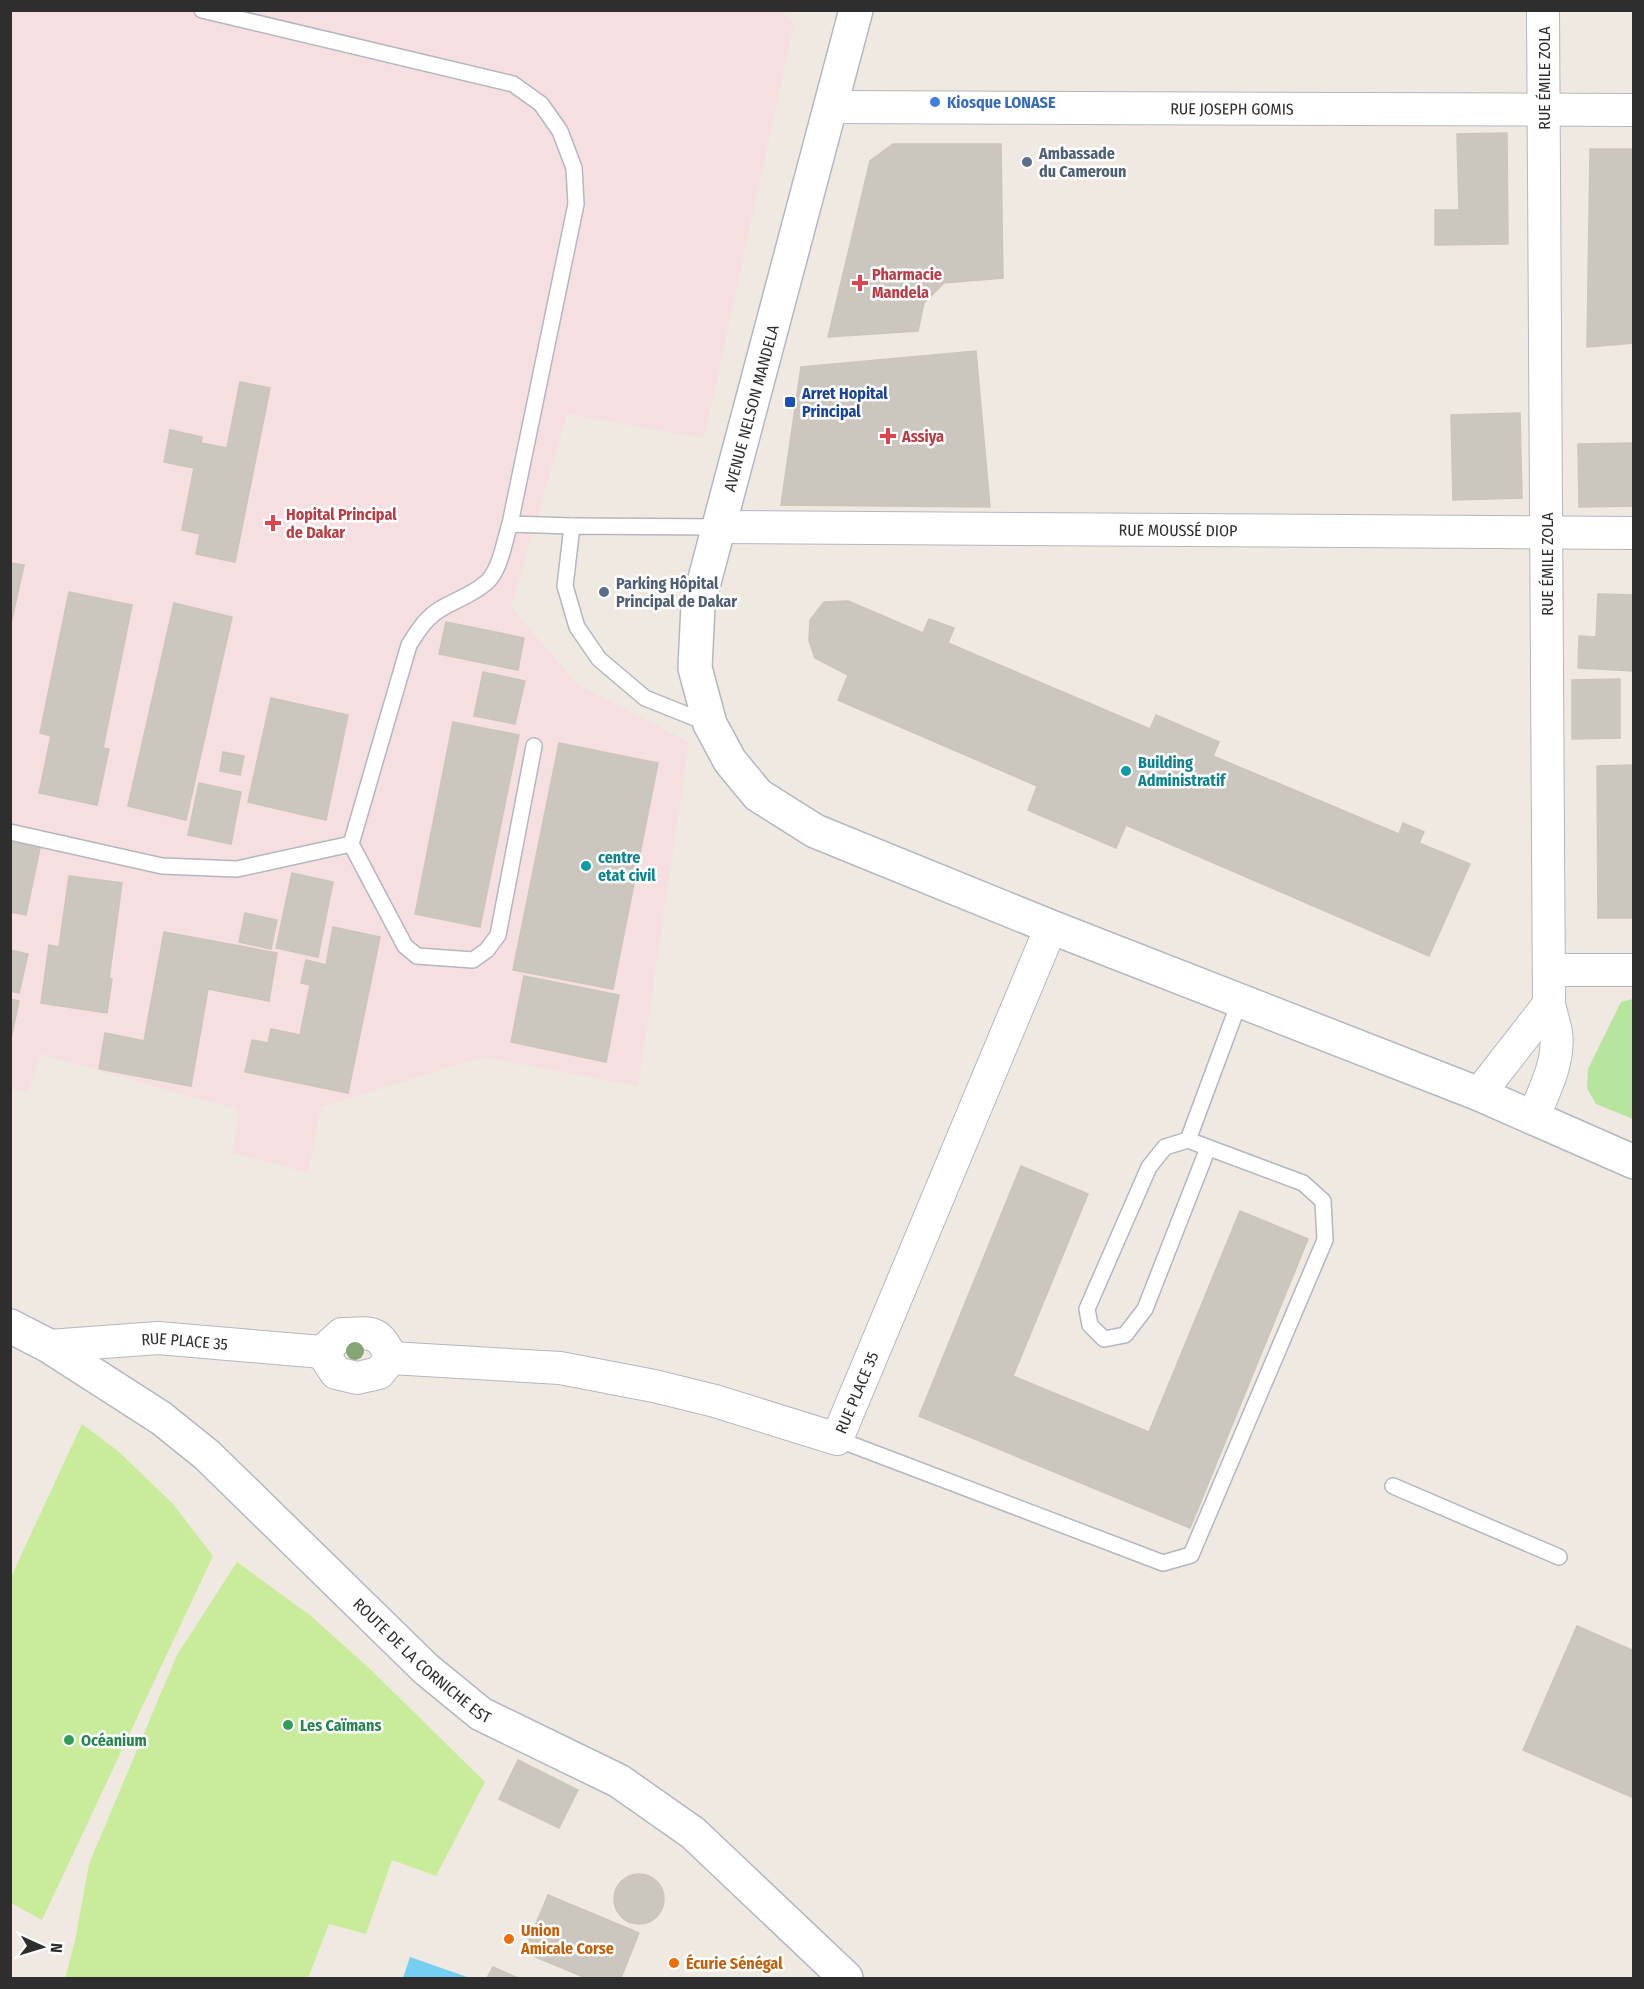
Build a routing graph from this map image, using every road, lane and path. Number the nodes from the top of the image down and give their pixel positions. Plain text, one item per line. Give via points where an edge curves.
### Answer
1 (202, 10) edge
2 (856, 10) edge
3 (1543, 10) edge
4 (830, 107) junction
5 (1544, 109) junction
6 (1634, 110) edge
7 (510, 524) junction
8 (572, 526) junction
9 (720, 527) junction
10 (1546, 533) junction
11 (1634, 533) edge
12 (710, 724) junction
13 (534, 746) dead end
14 (10, 832) edge
15 (351, 844) junction
16 (1051, 927) junction
17 (1549, 970) junction
18 (1634, 970) edge
19 (1240, 1000) junction
20 (1549, 1004) junction
21 (1479, 1094) junction
22 (1533, 1118) junction
23 (1188, 1140) junction
24 (1208, 1148) junction
25 (1634, 1162) edge
26 (10, 1326) edge
27 (48, 1346) junction
28 (837, 1439) junction
29 (1393, 1486) dead end
30 (1559, 1557) dead end
31 (846, 1978) edge

1 - 7 lane via 513,84 541,104 560,131 574,168 576,204
2 - 4 street, AVENUE NELSON MANDELA
3 - 5 street, RUE ÉMILE ZOLA
4 - 5 street, RUE JOSEPH GOMIS
4 - 9 street, AVENUE NELSON MANDELA
5 - 6 street, RUE JOSEPH GOMIS
5 - 10 street, RUE ÉMILE ZOLA
7 - 8 lane
7 - 15 lane via 489,580 441,608 423,623 410,645
8 - 9 lane
8 - 12 lane via 566,586 577,627 599,658 645,698
9 - 10 street, RUE MOUSSÉ DIOP
9 - 12 street, AVENUE NELSON MANDELA via 698,605 695,668
10 - 11 street, RUE MOUSSÉ DIOP
10 - 17 street, RUE ÉMILE ZOLA
12 - 16 street, AVENUE NELSON MANDELA via 730,761 758,795 815,831
13 - 15 lane via 498,935 473,960 417,956 405,946
14 - 15 lane via 162,866 237,869
16 - 19 street, AVENUE NELSON MANDELA
16 - 28 street, RUE PLACE 35
17 - 18 street
17 - 20 street, RUE ÉMILE ZOLA
19 - 21 street, AVENUE NELSON MANDELA
19 - 23 lane
20 - 21 street
20 - 22 street, RUE ÉMILE ZOLA via 1556,1055
21 - 22 street, AVENUE NELSON MANDELA
22 - 25 street, AVENUE NELSON MANDELA
23 - 24 lane
23 - 24 lane via 1165,1147 1149,1167 1087,1309 1090,1325 1104,1339 1125,1335 1144,1309
24 - 28 lane via 1304,1183 1323,1200 1325,1240 1191,1555 1163,1563
26 - 27 street, ROUTE DE LA CORNICHE EST
27 - 28 street, RUE PLACE 35 via 158,1338 322,1352 336,1373 357,1378 379,1373 391,1358 560,1368 715,1401
27 - 31 street, ROUTE DE LA CORNICHE EST via 161,1418 207,1455 426,1670 481,1714 619,1781 693,1833
29 - 30 lane

